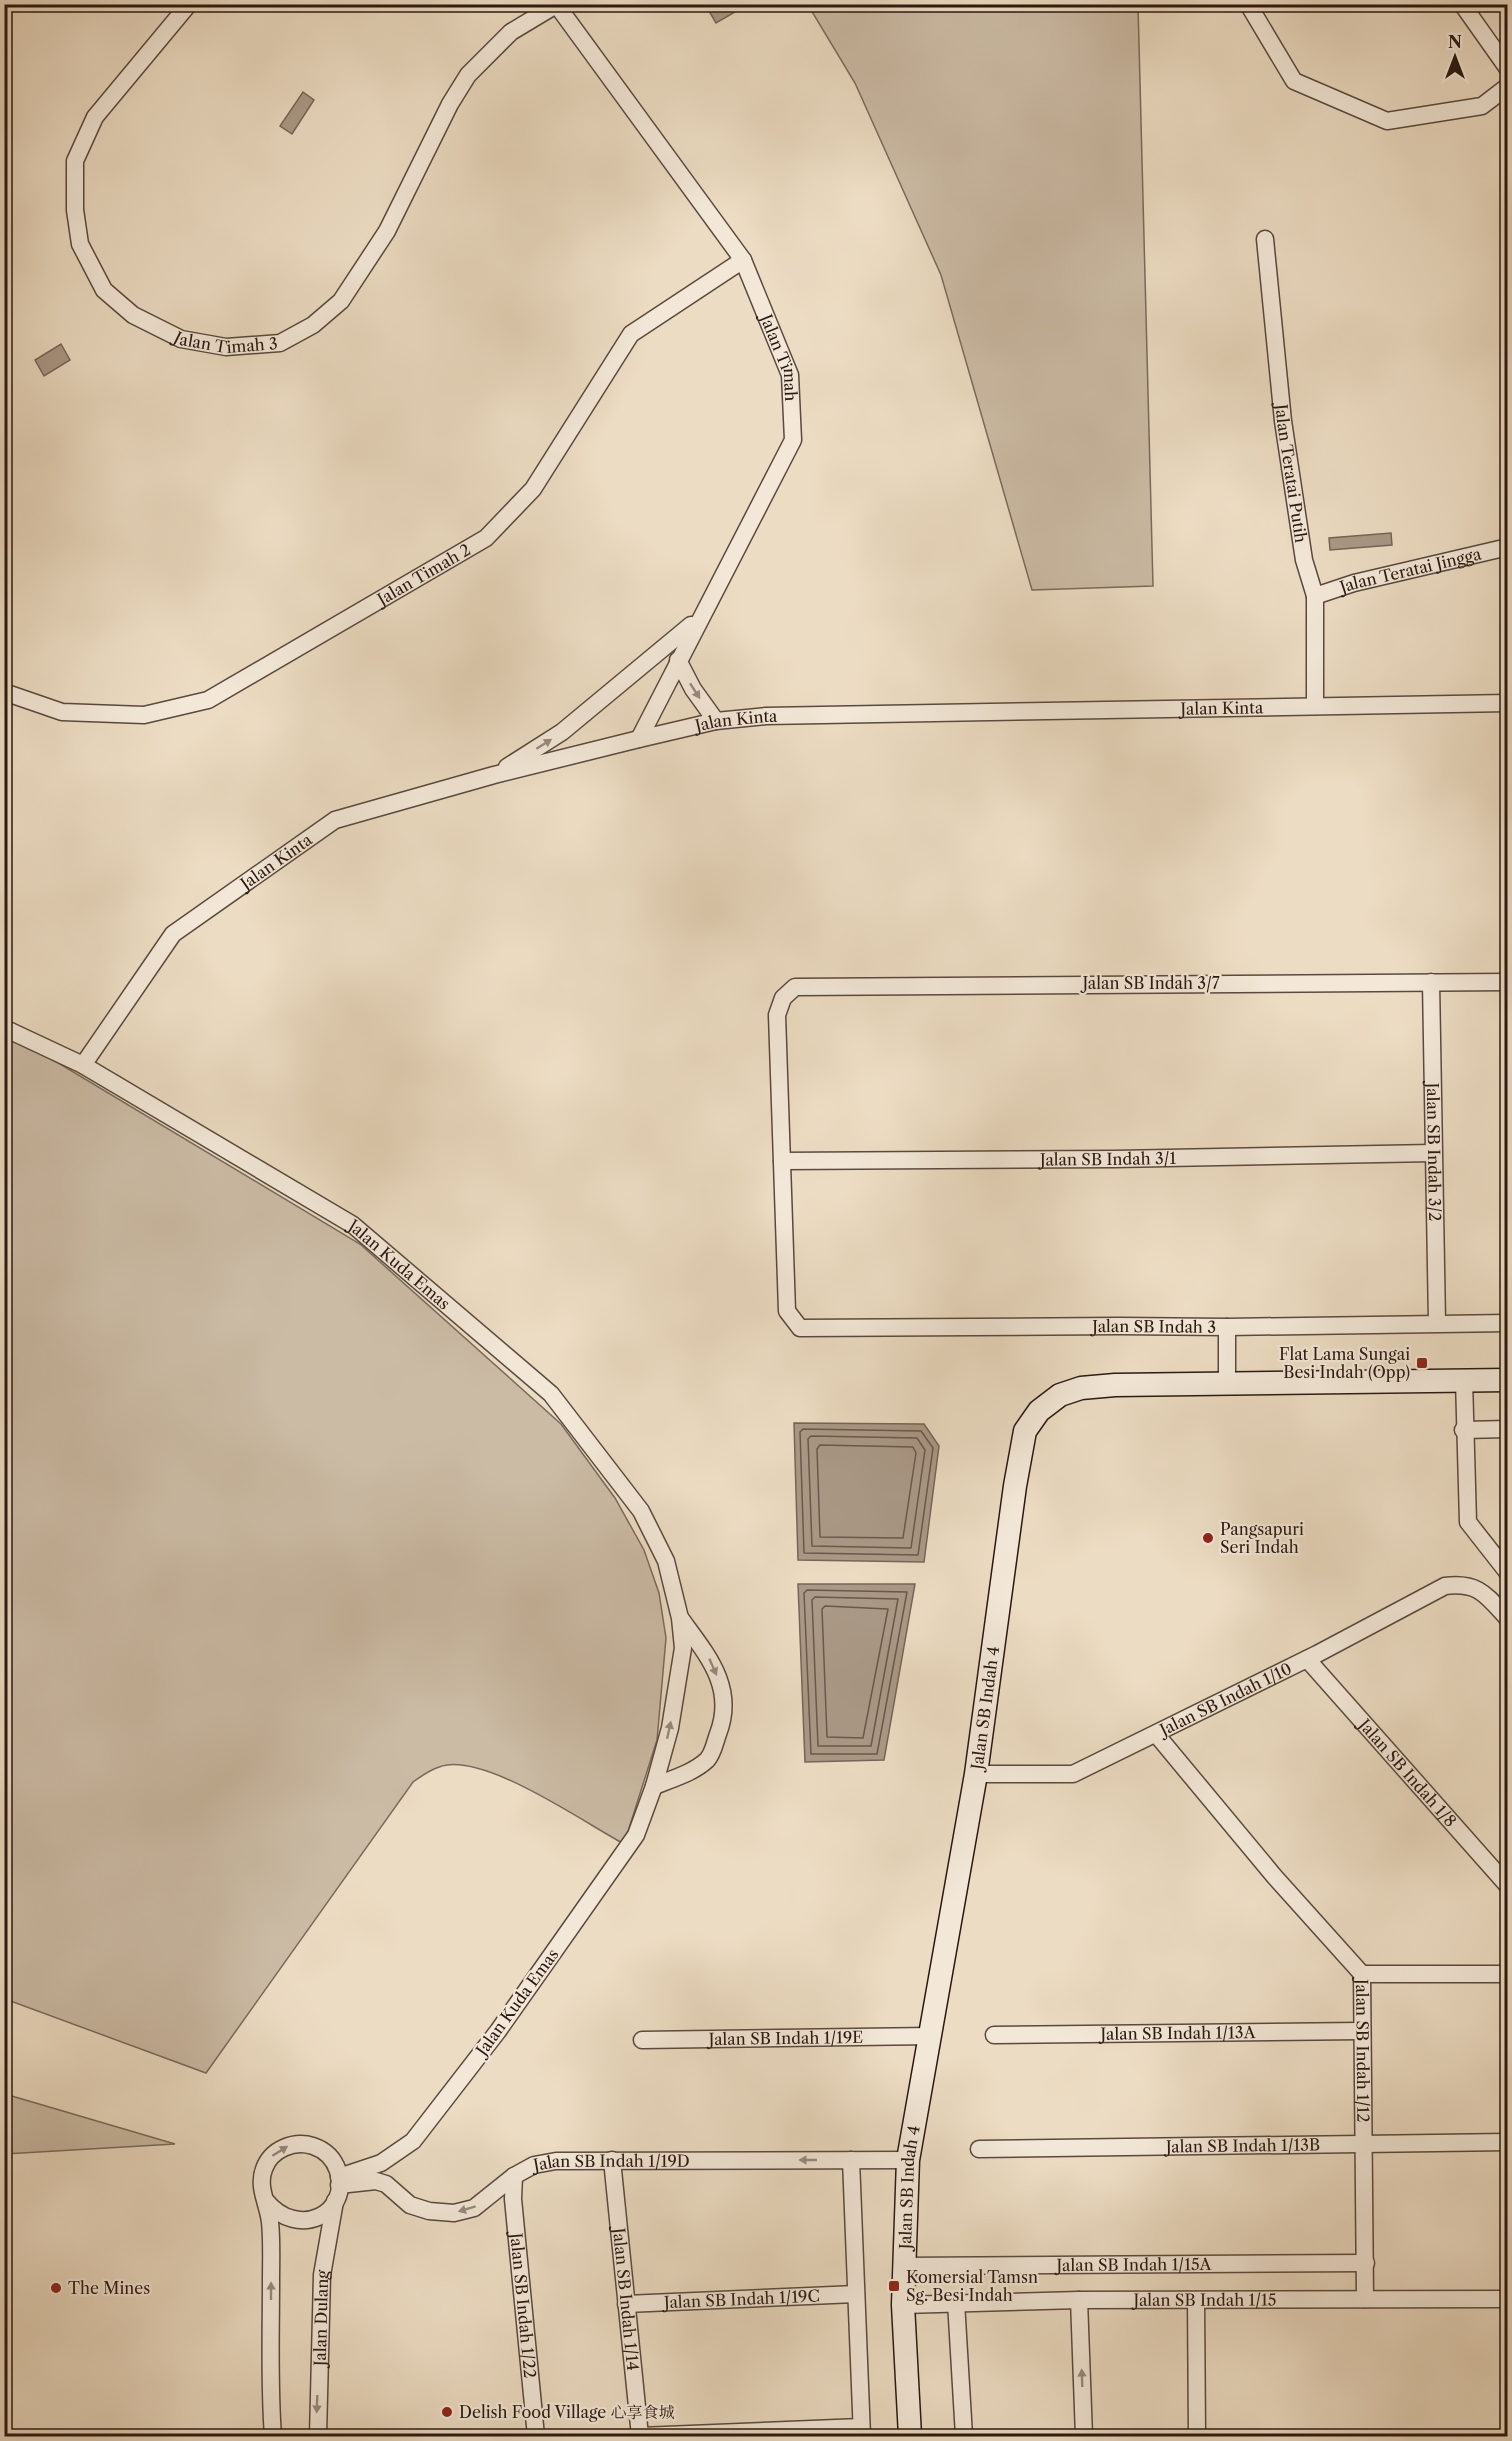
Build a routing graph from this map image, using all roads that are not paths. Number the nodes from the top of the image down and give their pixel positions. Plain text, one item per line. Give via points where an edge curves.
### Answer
1 (189, 4) edge
2 (1248, 4) edge
3 (1462, 4) edge
4 (556, 5) edge
5 (1508, 69) edge
6 (1508, 86) edge
7 (1265, 239) dead end
8 (743, 260) junction
9 (1508, 547) edge
10 (1315, 596) junction
11 (699, 619) junction
12 (678, 660) junction
13 (4, 692) edge
14 (1508, 703) edge
15 (1315, 706) junction
16 (716, 721) junction
17 (639, 739) junction
18 (494, 775) junction
19 (1431, 982) junction
20 (1508, 982) edge
21 (4, 1028) edge
22 (83, 1065) junction
23 (1433, 1153) junction
24 (782, 1161) junction
25 (1437, 1323) junction
26 (1508, 1323) edge
27 (1227, 1328) junction
28 (1464, 1380) junction
29 (1508, 1380) edge
30 (1227, 1383) junction
31 (1508, 1429) edge
32 (1463, 1430) junction
33 (1488, 1551) junction
34 (1508, 1551) edge
35 (1508, 1573) edge
36 (681, 1618) junction
37 (1508, 1619) edge
38 (1307, 1659) junction
39 (1156, 1734) junction
40 (976, 1774) junction
41 (654, 1786) junction
42 (1508, 1886) edge
43 (1362, 1974) junction
44 (1508, 1974) edge
45 (1361, 2031) junction
46 (994, 2035) dead end
47 (931, 2036) junction
48 (642, 2040) dead end
49 (1508, 2142) edge
50 (1362, 2143) junction
51 (979, 2149) dead end
52 (612, 2160) junction
53 (851, 2160) junction
54 (908, 2160) junction
55 (514, 2176) junction
56 (338, 2187) junction
57 (266, 2201) junction
58 (1366, 2263) junction
59 (903, 2266) junction
60 (856, 2294) junction
61 (1365, 2299) junction
62 (1508, 2299) edge
63 (1079, 2300) junction
64 (1196, 2300) junction
65 (956, 2302) junction
66 (627, 2304) junction
67 (903, 2305) junction
68 (862, 2432) edge
69 (273, 2436) edge
70 (318, 2436) edge
71 (536, 2436) edge
72 (640, 2436) edge
73 (910, 2436) edge
74 (964, 2436) edge
75 (1084, 2436) edge
76 (1197, 2436) edge

1 - 4 street, Jalan Timah 3 via 94,117 75,160 75,210 80,244 105,290 133,315 181,339 226,347 280,343 313,325 341,301 387,231 468,75 511,32
2 - 6 street via 1294,81 1387,121 1482,106
3 - 5 street
4 - 8 street, Jalan Timah
7 - 10 street, Jalan Teratai Putih via 1283,421 1304,560
8 - 11 street, Jalan Timah via 790,375 793,440
8 - 13 street, Jalan Timah 2 via 631,333 533,489 486,538 208,700 144,715 62,712
9 - 10 street, Jalan Teratai Jingga via 1354,583
10 - 15 street, Jalan Teratai Putih
11 - 12 street, Jalan Timah
18 -> 11 street via 562,732
12 -> 16 street
12 - 17 street, Jalan Timah
14 - 15 street, Jalan Kinta
15 - 16 street, Jalan Kinta via 766,716
16 - 17 street, Jalan Kinta
17 - 18 street, Jalan Kinta
18 - 22 street, Jalan Kinta via 335,820 173,934
19 - 20 street, Jalan SB Indah 3/7
19 - 23 street, Jalan SB Indah 3/2
19 - 24 street, Jalan SB Indah 3/7 via 795,987 783,998 777,1015
21 - 22 street, Jalan Kuda Emas
22 - 36 street, Jalan Kuda Emas via 353,1225 551,1394 641,1511 666,1561
23 - 24 street, Jalan SB Indah 3/1
23 - 25 street, Jalan SB Indah 3/2
24 - 27 street, Jalan SB Indah 3 via 787,1311 800,1328
25 - 26 street, Jalan SB Indah 3
25 - 27 street, Jalan SB Indah 3
27 - 30 street
28 - 29 street, Jalan SB Indah 4
28 - 30 street, Jalan SB Indah 4
28 - 32 street
30 - 40 street, Jalan SB Indah 4 via 1081,1388 1060,1395 1039,1410 1025,1431
31 - 32 street
32 - 33 street via 1468,1522
33 - 34 street
33 - 35 street
41 -> 36 street, Jalan Kuda Emas via 670,1728 683,1648
36 -> 41 street, Jalan Kuda Emas via 712,1662 725,1703 724,1720 709,1758 686,1774
37 - 38 street, Jalan SB Indah 1/10 via 1484,1592 1466,1584 1445,1586
38 - 39 street, Jalan SB Indah 1/10
38 - 42 street, Jalan SB Indah 1/8
39 - 40 street, Jalan SB Indah 1/10 via 1073,1774
39 - 43 street, Jalan SB Indah 1/12
40 - 47 street, Jalan SB Indah 4
41 - 56 street, Jalan Kuda Emas via 636,1835 498,2031 413,2141
43 - 44 street
43 - 45 street, Jalan SB Indah 1/12
45 - 46 street, Jalan SB Indah 1/13A
45 - 50 street, Jalan SB Indah 1/12
47 - 48 street, Jalan SB Indah 1/19E
47 - 54 street, Jalan SB Indah 4
49 - 50 street, Jalan SB Indah 1/13B
50 - 51 street, Jalan SB Indah 1/13B
50 - 58 street, Jalan SB Indah 1/12
53 -> 52 street, Jalan SB Indah 1/19D
52 - 55 street, Jalan SB Indah 1/19D via 550,2162 534,2165
52 - 66 street, Jalan SB Indah 1/14
53 - 54 street, Jalan SB Indah 1/19D
53 - 60 street
54 - 59 street, Jalan SB Indah 4
55 -> 56 street, Jalan SB Indah 1/19D via 474,2208 454,2213 410,2205 386,2184 376,2181
55 - 71 street, Jalan SB Indah 1/22
56 - 57 street via 327,2211 301,2222 275,2212
57 -> 56 street via 263,2172 270,2158 288,2146 308,2145 326,2153 337,2168
56 -> 70 street, Jalan Dulang via 322,2275
69 -> 57 street via 270,2222
58 - 59 street, Jalan SB Indah 1/15A
58 - 61 street, Jalan SB Indah 1/12
59 - 67 street, Jalan SB Indah 4
60 - 66 street, Jalan SB Indah 1/19C
60 - 68 street
61 - 62 street, Jalan SB Indah 1/15
61 - 64 street, Jalan SB Indah 1/15
63 - 64 street, Jalan SB Indah 1/15
63 - 65 street, Jalan SB Indah 1/15
75 -> 63 street
64 - 76 street
65 - 67 street, Jalan SB Indah 1/15
65 - 74 street
66 - 72 street, Jalan SB Indah 1/14
67 - 73 street, Jalan SB Indah 4
68 - 72 street

